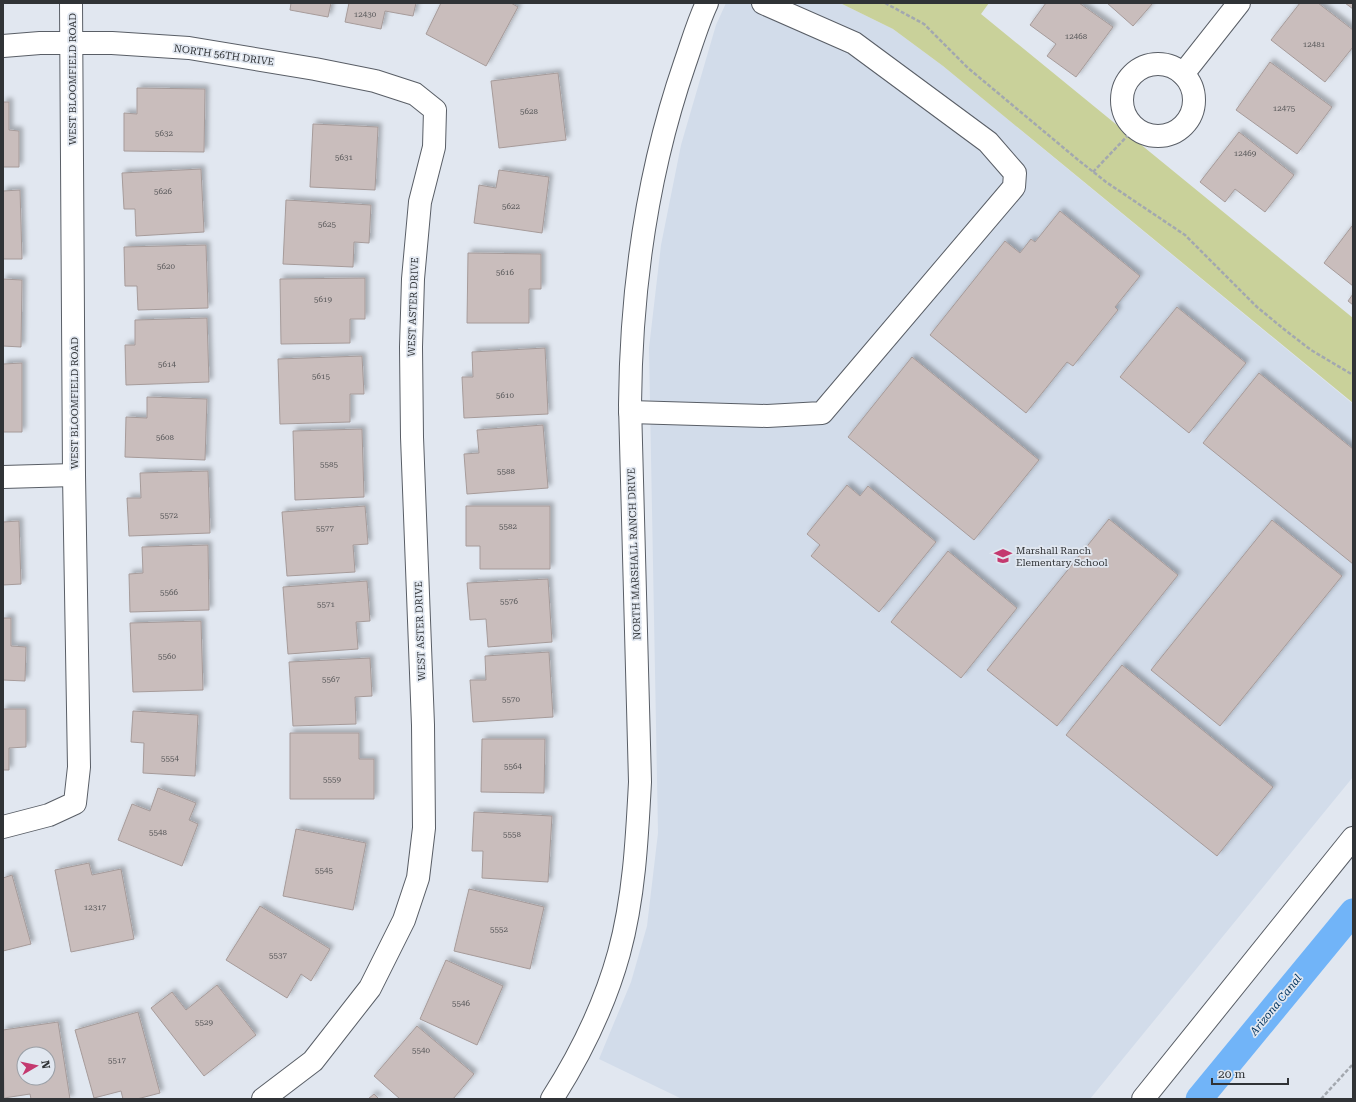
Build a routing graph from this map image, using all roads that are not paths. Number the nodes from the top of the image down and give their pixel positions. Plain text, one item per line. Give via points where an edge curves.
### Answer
1 (72, 3) edge
2 (707, 3) edge
3 (763, 3) edge
4 (1239, 3) edge
5 (72, 43) junction
6 (3, 46) edge
7 (1183, 74) junction
8 (435, 110) joint
9 (630, 412) junction
10 (74, 475) junction
11 (3, 477) edge
12 (3, 827) edge
13 (1353, 838) edge
14 (263, 1099) edge
15 (552, 1099) edge
16 (1143, 1099) edge

1 - 5 street, WEST BLOOMFIELD ROAD
2 - 9 street, NORTH MARSHALL RANCH DRIVE via 678,84 648,199 630,347
3 - 9 street via 854,42 988,142 1015,173 1014,187 822,413 767,416
4 - 7 street
5 - 6 street, NORTH 56TH DRIVE via 40,42
5 - 8 street, NORTH 56TH DRIVE via 189,48 315,69 375,81 415,94
5 - 10 street, WEST BLOOMFIELD ROAD
7 - 7 street via 1192,90 1193,108 1188,120 1180,129 1169,135 1157,137 1145,135 1134,129 1122,109 1124,86 1131,76 1140,68 1151,64 1174,67
8 - 14 street, WEST ASTER DRIVE via 434,146 420,210 413,280 411,347 412,436 424,726 424,828 418,878 404,920 370,988 312,1061
9 - 15 street, NORTH MARSHALL RANCH DRIVE via 640,724 638,836 631,896 619,954 602,1003 580,1050
10 - 11 street
10 - 12 street, WEST BLOOMFIELD ROAD via 79,767 75,803 50,814
13 - 16 street

